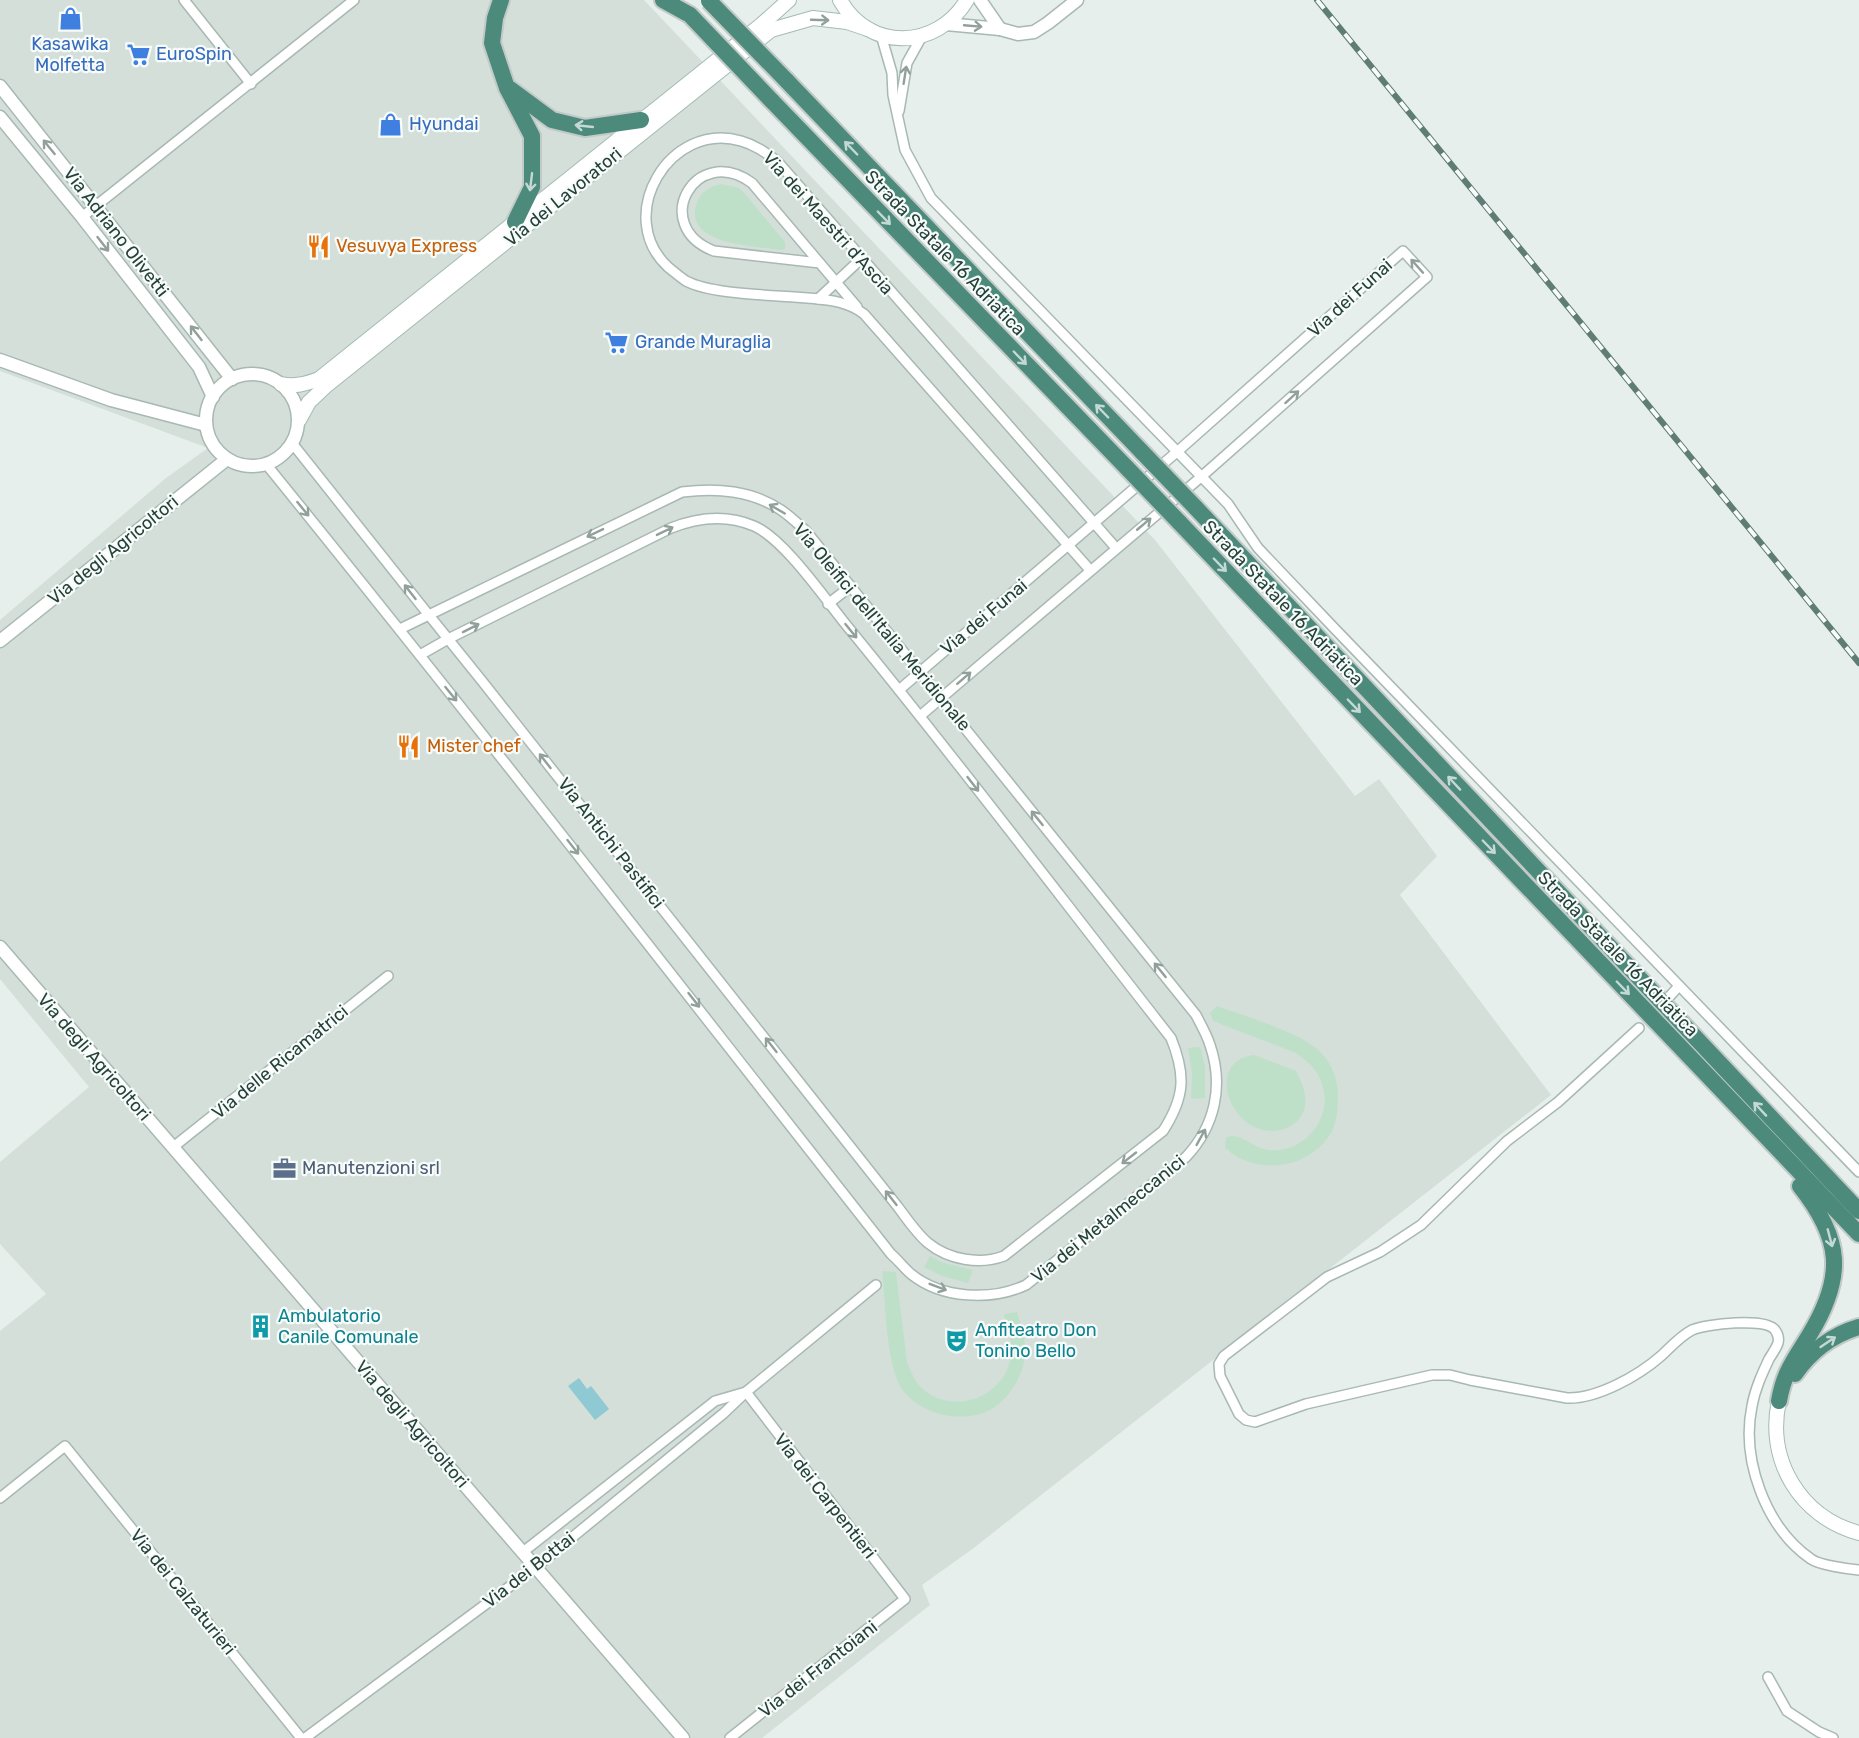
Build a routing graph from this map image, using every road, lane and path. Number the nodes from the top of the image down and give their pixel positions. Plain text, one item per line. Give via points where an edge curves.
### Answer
1 (183, 0) edge
2 (354, 0) edge
3 (501, 0) edge
4 (663, 0) edge
5 (676, 0) edge
6 (709, 0) edge
7 (789, 0) edge
8 (840, 0) edge
9 (967, 0) edge
10 (980, 0) edge
11 (1077, 0) edge
12 (690, 15) junction
13 (946, 24) junction
14 (766, 28) junction
15 (1000, 29) junction
16 (875, 32) junction
17 (922, 36) junction
18 (251, 84) junction
19 (0, 86) edge
20 (507, 88) junction
21 (0, 117) edge
22 (898, 117) junction
23 (642, 120) junction
24 (96, 205) junction
25 (82, 217) junction
26 (515, 222) junction
27 (862, 258) junction
28 (819, 263) junction
29 (836, 283) junction
30 (818, 299) junction
31 (864, 314) junction
32 (0, 360) edge
33 (232, 379) junction
34 (323, 382) junction
35 (281, 384) junction
36 (213, 397) junction
37 (299, 420) junction
38 (206, 425) junction
39 (292, 443) junction
40 (1178, 451) junction
41 (227, 459) junction
42 (266, 464) junction
43 (1201, 477) junction
44 (1093, 523) junction
45 (1067, 546) junction
46 (1116, 548) junction
47 (1090, 570) junction
48 (850, 586) junction
49 (828, 604) junction
50 (428, 614) junction
51 (400, 629) junction
52 (448, 639) junction
53 (0, 641) edge
54 (420, 655) junction
55 (920, 671) junction
56 (899, 690) junction
57 (941, 698) junction
58 (920, 716) junction
59 (0, 947) edge
60 (388, 976) dead end
61 (1679, 986) junction
62 (1669, 998) dead end
63 (1196, 1015) joint
64 (1639, 1028) dead end
65 (1171, 1038) joint
66 (1736, 1106) junction
67 (1784, 1134) junction
68 (172, 1148) junction
69 (1859, 1172) edge
70 (1859, 1203) edge
71 (1859, 1211) edge
72 (1859, 1234) edge
73 (928, 1244) joint
74 (891, 1254) joint
75 (876, 1285) dead end
76 (1859, 1327) edge
77 (746, 1392) junction
78 (1779, 1401) junction
79 (0, 1498) edge
80 (1859, 1533) edge
81 (523, 1552) junction
82 (536, 1567) junction
83 (1859, 1570) edge
84 (905, 1599) joint
85 (1768, 1677) dead end
86 (303, 1738) edge
87 (683, 1738) edge
88 (730, 1738) edge
89 (1833, 1738) edge

1 - 18 street
2 - 18 street
3 - 20 highway via 492,43
4 - 12 highway
5 - 12 highway, Strada Statale 16 Adriatica
67 -> 6 highway, Strada Statale 16 Adriatica, bridge via 1195,507
7 - 14 main road
8 - 16 main road via 851,16
9 - 13 main road
10 - 15 street
11 - 15 street via 1034,32 1018,34
12 -> 66 highway, Strada Statale 16 Adriatica, bridge
13 -> 15 street
13 - 17 main road
14 -> 16 main road via 813,18 847,22
14 - 23 main road, Via dei Lavoratori
14 - 34 main road, Via dei Lavoratori
16 - 17 main road via 902,39
16 - 22 street via 892,73
22 -> 17 street via 907,63
18 - 24 street
24 -> 19 street, Via Adriano Olivetti
23 -> 20 highway via 585,128 552,120
20 -> 26 highway via 532,136 532,188
21 - 25 street, Via Adriano Olivetti
22 - 40 street via 905,150 931,198
23 - 26 main road, Via dei Lavoratori
24 - 25 street
33 -> 24 street, Via Adriano Olivetti
25 -> 36 street, Via Adriano Olivetti via 199,367
26 - 34 main road, Via dei Lavoratori
27 - 29 street
27 - 30 street, Via dei Maestri d’Ascia via 777,161 760,148 740,140 696,142 662,168 651,188 646,210 652,243 667,266 686,281 708,289
27 - 44 street, Via dei Maestri d’Ascia
28 - 28 street via 752,183 741,176 729,171 711,173 687,191 682,203 685,228 702,247
28 - 29 street
29 - 30 street
29 - 31 street
30 - 31 street, Via dei Maestri d’Ascia via 844,303
31 - 45 street, Via dei Maestri d’Ascia
32 - 38 street via 111,400
33 - 35 street via 257,374
33 - 36 street
34 - 35 main road
34 - 37 main road
35 - 37 street via 296,404
36 - 38 street
37 - 39 street
38 - 41 street via 211,440
39 - 42 street via 284,454
50 -> 39 street, Via Antichi Pastifici
40 - 43 street
43 -> 40 street, Via dei Funai via 1427,277 1403,251
40 - 44 street, Via dei Funai
41 - 42 street via 242,465
41 - 53 street, Via degli Agricoltori
42 -> 51 street, Via Antichi Pastifici
46 -> 43 street, Via dei Funai
43 - 61 street via 1228,504 1258,548
44 - 45 street, Via dei Funai
44 - 46 street, Via dei Maestri d’Ascia
45 - 47 street, Via dei Maestri d’Ascia
45 - 55 street, Via dei Funai
46 - 47 street, Via dei Funai
57 -> 47 street, Via dei Funai
48 - 49 street
48 -> 50 street, Via Oleifici dell'Italia Meridionale via 806,531 781,510 747,494 711,489 682,492 660,501
48 - 55 street, Via Oleifici dell'Italia Meridionale
52 -> 49 street, Via Oleifici dell'Italia Meridionale via 694,519 725,518 756,526 784,549
49 -> 56 street, Via Oleifici dell'Italia Meridionale
50 - 51 street, Via Oleifici dell'Italia Meridionale
50 - 52 street, Via Antichi Pastifici
51 - 54 street, Via Antichi Pastifici
52 - 54 street, Via Oleifici dell'Italia Meridionale
73 -> 52 street, Via Antichi Pastifici
54 -> 74 street, Via Antichi Pastifici
55 - 56 street, Via dei Funai
55 - 57 street, Via Oleifici dell'Italia Meridionale
56 - 58 street, Via Oleifici dell'Italia Meridionale
57 - 58 street, Via dei Funai
63 -> 57 street, Via Oleifici dell'Italia Meridionale
58 -> 65 street, Via Oleifici dell'Italia Meridionale
59 - 68 street, Via degli Agricoltori
60 - 68 street, Via delle Ricamatrici
61 - 62 street
61 - 69 street
74 -> 63 street, Via dei Metalmeccanici via 912,1275 953,1292 993,1295 1026,1285 1186,1158 1199,1143 1216,1101 1216,1074 1210,1044
64 - 83 street via 1574,1088 1507,1141 1421,1225 1380,1252 1327,1277 1224,1356 1219,1364 1220,1376 1239,1414 1255,1422 1306,1404 1432,1375 1582,1398 1629,1378 1693,1329 1717,1324 1768,1324 1778,1338 1751,1407 1749,1444 1754,1476 1784,1534 1812,1560
65 -> 73 street, Via dei Metalmeccanici via 1181,1062 1181,1091 1175,1112 1163,1131 1004,1256 973,1261
66 - 72 highway, Strada Statale 16 Adriatica
66 -> 78 highway via 1812,1200 1833,1247 1830,1294 1788,1368
67 - 70 highway
67 - 71 highway, Strada Statale 16 Adriatica
68 - 81 street, Via degli Agricoltori
75 - 77 street, Via dei Bottai
78 -> 76 highway via 1816,1350
77 - 81 street, Via dei Bottai via 715,1401
77 - 82 street, Via dei Bottai
77 - 84 street, Via dei Carpentieri
78 - 80 main road via 1777,1442 1793,1486 1826,1518
79 - 86 street, Via dei Calzaturieri via 65,1446
81 - 82 street, Via degli Agricoltori
82 - 86 street, Via dei Bottai
82 - 87 street, Via degli Agricoltori
84 - 88 street, Via dei Frantoiani
85 - 89 street via 1787,1711

